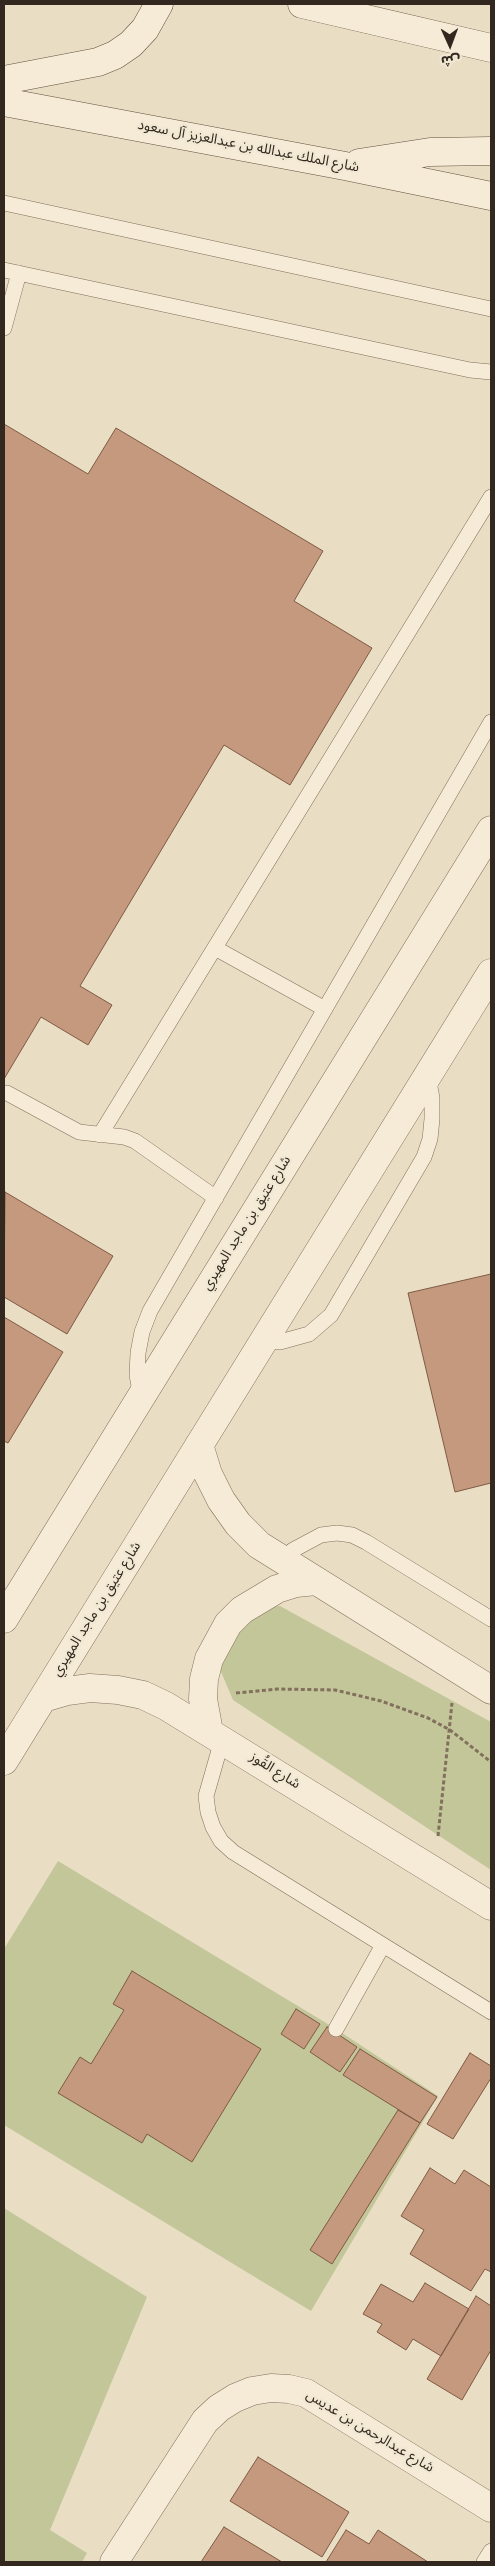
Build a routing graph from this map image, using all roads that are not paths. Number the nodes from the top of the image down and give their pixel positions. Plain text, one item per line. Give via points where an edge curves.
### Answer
1 (159, 4) edge
2 (302, 4) edge
3 (331, 8) edge
4 (491, 48) edge
5 (4, 80) edge
6 (4, 102) edge
7 (491, 151) edge
8 (345, 166) junction
9 (491, 196) edge
10 (4, 203) edge
11 (8, 270) edge
12 (491, 309) edge
13 (4, 328) edge
14 (491, 372) edge
15 (491, 497) edge
16 (491, 722) edge
17 (491, 830) edge
18 (215, 948) junction
19 (491, 974) edge
20 (325, 1009) junction
21 (428, 1077) junction
22 (7, 1093) dead end
23 (100, 1136) junction
24 (216, 1198) junction
25 (264, 1341) junction
26 (141, 1396) junction
27 (199, 1445) junction
28 (283, 1561) junction
29 (316, 1581) junction
30 (6, 1610) edge
31 (491, 1619) edge
32 (491, 1690) edge
33 (43, 1698) junction
34 (216, 1736) junction
35 (4, 1761) edge
36 (491, 1906) edge
37 (383, 1945) junction
38 (491, 2012) edge
39 (336, 2029) dead end
40 (491, 2508) edge
41 (491, 2551) edge
42 (114, 2562) edge
43 (484, 2562) edge

1 - 5 street via 145,30 116,55 98,62
2 - 3 street
3 - 4 street
6 - 8 street, شارع الملك عبدالله بن عبدالعزيز آل سعود
7 - 8 street via 430,152
8 - 9 street, شارع الملك عبدالله بن عبدالعزيز آل سعود
10 - 12 lane
11 - 13 lane
11 - 14 lane
15 - 18 lane
16 - 20 lane
17 - 26 street, شارع عتيق بن ماجد المهيري
18 - 20 lane
18 - 23 lane
19 - 21 street, شارع عتيق بن ماجد المهيري
20 - 24 lane
21 - 25 street, شارع عتيق بن ماجد المهيري
21 - 25 lane via 432,1118 424,1157 331,1315 309,1334 287,1341
22 - 23 lane via 80,1132
23 - 24 lane via 124,1137 135,1142
24 - 26 lane via 150,1312 142,1332 137,1375
25 - 27 street, شارع عتيق بن ماجد المهيري
26 - 30 street, شارع عتيق بن ماجد المهيري
27 - 28 street via 208,1474 238,1524 259,1545
27 - 33 street, شارع عتيق بن ماجد المهيري
28 - 29 street
28 - 31 lane via 294,1550 321,1535 337,1533 352,1536
29 - 32 street
29 - 34 street via 277,1588 253,1602 228,1624 209,1659 204,1679 203,1699
33 - 34 street, شارع القُوز via 90,1688 118,1690 151,1699
33 - 35 street, شارع عتيق بن ماجد المهيري
34 - 36 street, شارع القُوز
34 - 37 lane via 206,1796 210,1820 221,1841 233,1852
37 - 38 lane
37 - 39 lane
40 - 42 street, شارع عبدالرحمن بن عديس via 306,2393 270,2388 235,2398 205,2421
41 - 43 lane

